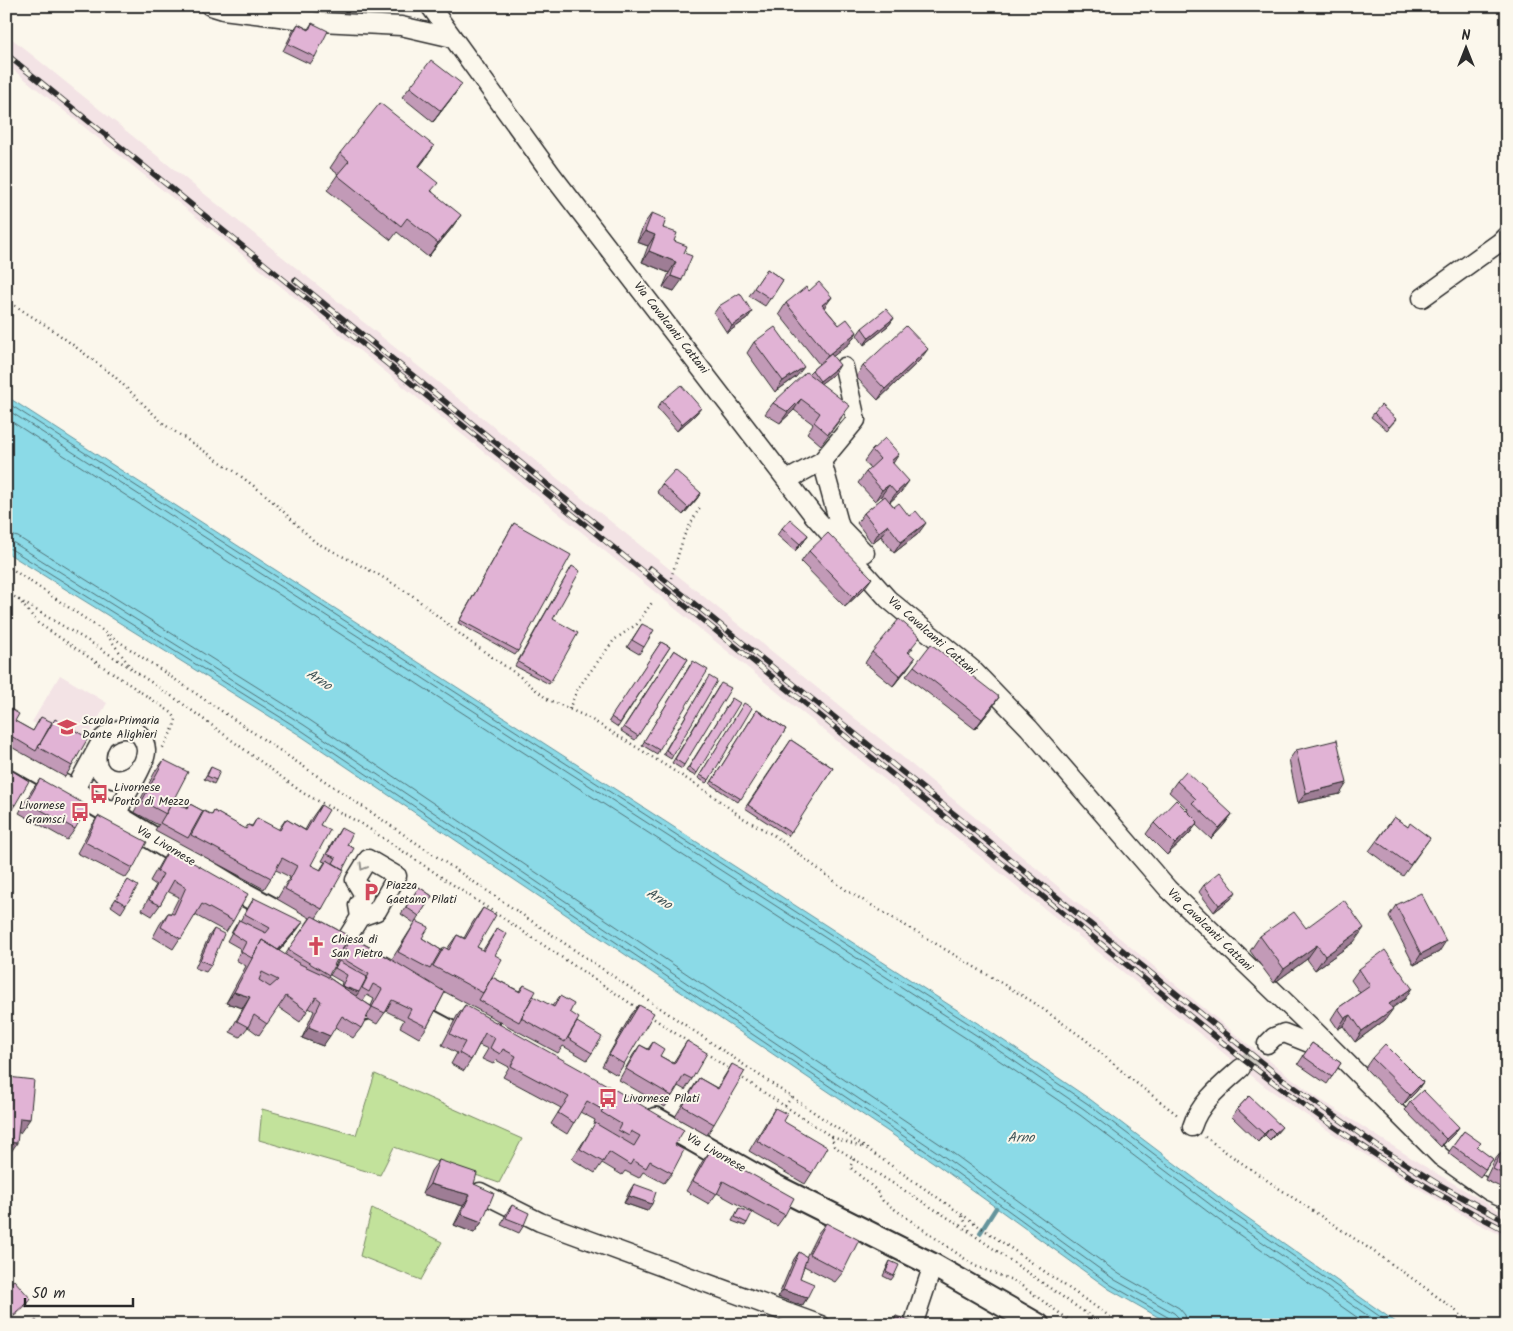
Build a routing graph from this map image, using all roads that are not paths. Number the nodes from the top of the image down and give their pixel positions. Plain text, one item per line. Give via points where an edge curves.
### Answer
1 (210, 6) edge
2 (430, 6) edge
3 (453, 38) junction
4 (1507, 235) edge
5 (1422, 298) dead end
6 (844, 368) dead end
7 (822, 461) junction
8 (787, 480) junction
9 (866, 553) dead end
10 (98, 745) junction
11 (6, 753) edge
12 (144, 761) junction
13 (73, 793) junction
14 (116, 816) junction
15 (360, 917) dead end
16 (303, 926) junction
17 (350, 951) joint
18 (299, 973) edge
19 (399, 977) edge
20 (339, 996) edge
21 (371, 999) edge
22 (510, 1036) edge
23 (1267, 1044) tunnel mouth
24 (1333, 1049) junction
25 (1241, 1068) tunnel mouth
26 (640, 1110) edge
27 (1192, 1127) road end
28 (480, 1192) edge
29 (1507, 1199) edge
30 (933, 1265) junction
31 (820, 1325) edge
32 (913, 1325) edge
33 (1038, 1325) edge

1 - 3 street via 320,22 401,26
2 - 3 street, Via Cavalcanti Cattani
3 - 8 street, Via Cavalcanti Cattani via 552,176
4 - 5 street
6 - 7 street via 856,420
7 - 8 street
7 - 9 street via 840,527
8 - 24 street, Via Cavalcanti Cattani via 888,600 972,669 1029,728 1168,889
10 - 12 street via 110,732 132,729 145,742
10 - 12 street via 97,765 111,778 125,779
10 - 13 street
11 - 13 main road, Via Livornese
12 - 14 street
13 - 14 main road, Via Livornese
14 - 16 main road, Via Livornese
15 - 17 street
16 - 17 main road, Via Livornese
16 - 18 street via 276,960
19 - 22 main road
20 - 21 street via 365,1011
23 - 24 street via 1284,1033
24 - 29 street, Via Cavalcanti Cattani via 1441,1157 1489,1191
25 - 27 street via 1205,1103
26 - 30 main road, Via Livornese via 765,1181
28 - 31 street via 540,1222
30 - 32 street
30 - 33 main road, Via Livornese

